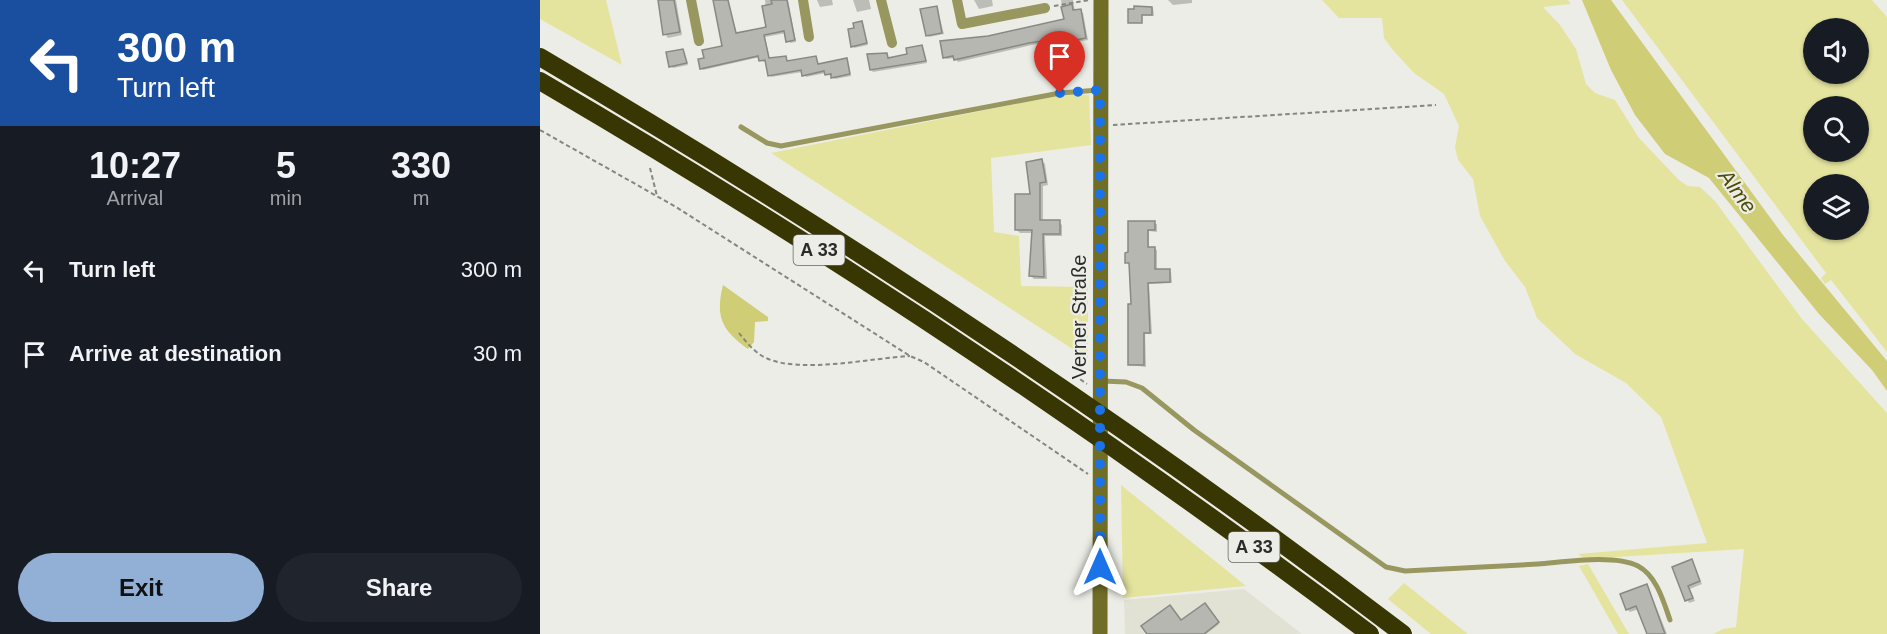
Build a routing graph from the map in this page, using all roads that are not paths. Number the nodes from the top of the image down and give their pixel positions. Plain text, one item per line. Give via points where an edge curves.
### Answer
1 (692, 0) edge
2 (803, 0) edge
3 (881, 0) edge
4 (957, 0) edge
5 (1101, 0) edge
6 (1045, 8) road end
7 (809, 37) dead end
8 (699, 41) dead end
9 (892, 43) dead end
10 (540, 57) edge
11 (540, 81) edge
12 (1100, 90) junction
13 (741, 127) dead end
14 (1095, 383) junction
15 (1671, 621) dead end
16 (1100, 634) edge
17 (1370, 634) edge
18 (1403, 634) edge

1 - 8 street
2 - 7 street
3 - 9 street
4 - 6 street via 962,24
5 - 12 main road, Verner Straße
10 - 18 highway, A 33 via 821,227 1090,406
11 - 17 highway, A 33 via 808,243 1090,430
12 - 13 lane via 1060,93 781,146
12 - 14 main road, Verner Straße
14 - 15 lane via 1126,382 1143,388 1194,430 1386,567 1405,571 1589,561 1636,565 1660,593
14 - 16 main road, Verner Straße via 1100,477

